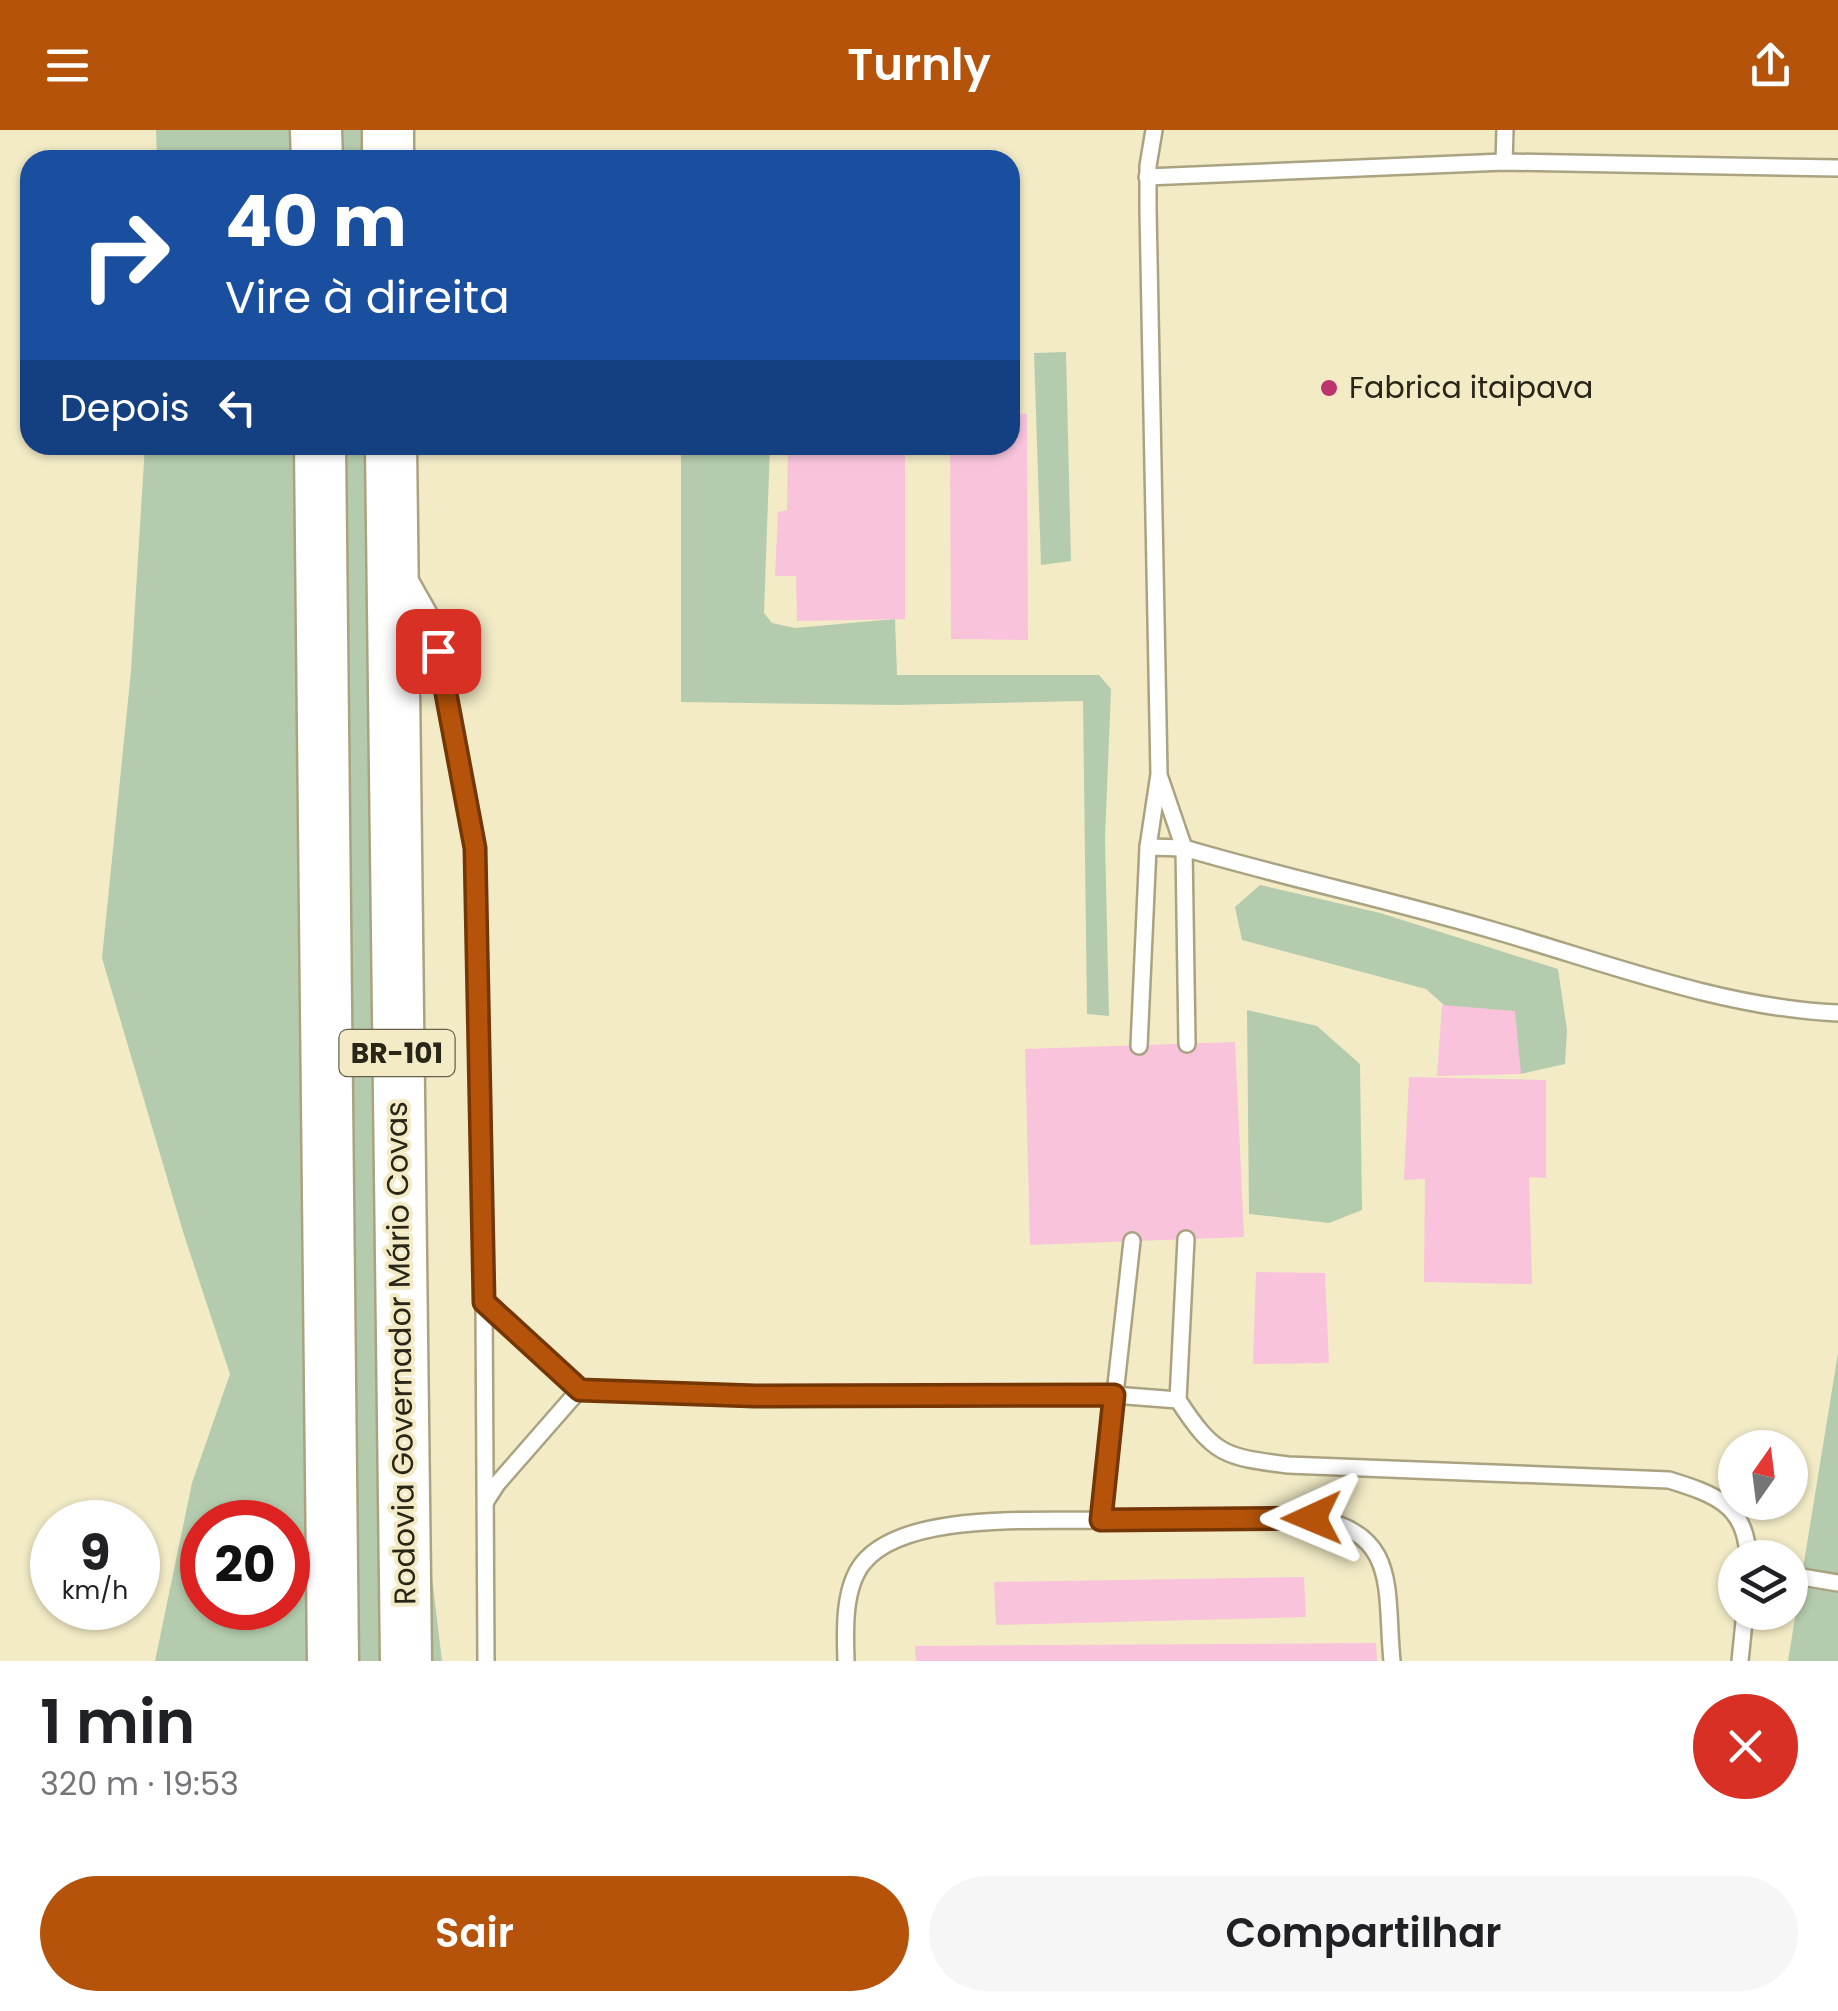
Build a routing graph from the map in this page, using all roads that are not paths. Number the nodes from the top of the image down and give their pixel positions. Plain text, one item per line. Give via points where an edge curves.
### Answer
1 (1154, 130) edge
2 (1505, 130) edge
3 (1504, 162) junction
4 (1838, 168) edge
5 (1148, 177) junction
6 (320, 455) edge
7 (391, 455) edge
8 (392, 548) junction
9 (1159, 774) junction
10 (1148, 847) junction
11 (1184, 848) junction
12 (1838, 1013) edge
13 (1187, 1044) dead end
14 (1139, 1046) dead end
15 (1186, 1239) dead end
16 (1132, 1241) dead end
17 (484, 1302) junction
18 (580, 1390) junction
19 (1114, 1395) junction
20 (1178, 1400) junction
21 (485, 1502) junction
22 (1101, 1520) junction
23 (1748, 1540) edge
24 (1808, 1578) edge
25 (1838, 1584) edge
26 (1743, 1630) edge
27 (333, 1661) edge
28 (406, 1661) edge
29 (486, 1661) edge
30 (846, 1661) edge
31 (1392, 1661) edge
32 (1740, 1661) edge

1 - 5 lane
2 - 3 lane
3 - 4 lane
3 - 5 lane
5 - 9 lane
6 - 27 highway, BR-101
7 - 8 highway, Rodovia Governador Mário Covas / BR-101
8 - 17 lane via 434,622 475,848
8 - 28 highway, Rodovia Governador Mário Covas / BR-101
9 - 10 lane
9 - 11 lane
10 - 11 lane
10 - 14 lane
11 - 12 lane via 1726,998
11 - 13 lane
15 - 20 lane
16 - 19 lane
17 - 18 lane
17 - 21 lane
18 - 19 lane
18 - 21 lane
19 - 20 lane
19 - 22 lane
20 - 23 lane via 1202,1437 1242,1459 1669,1480 1707,1492 1735,1512
21 - 29 lane
22 - 30 lane via 939,1525 895,1537 862,1564 848,1599
22 - 31 lane via 1312,1518 1359,1532 1377,1552 1386,1579
24 - 25 lane
26 - 32 lane

